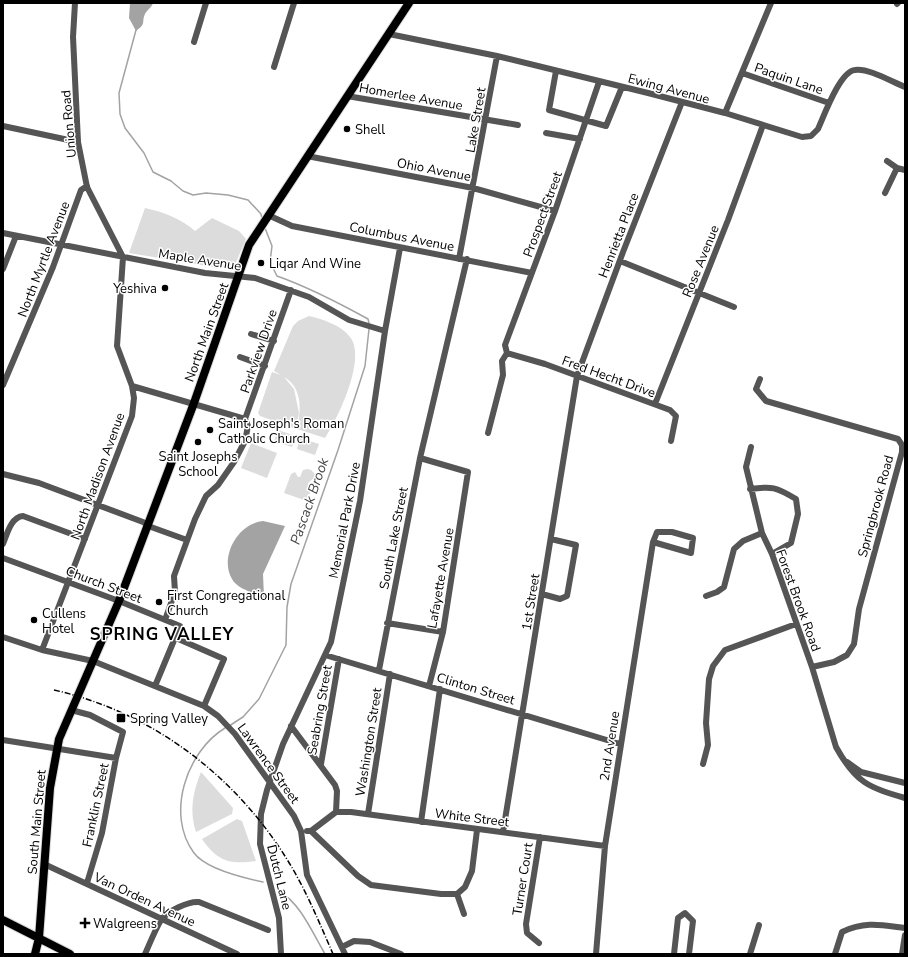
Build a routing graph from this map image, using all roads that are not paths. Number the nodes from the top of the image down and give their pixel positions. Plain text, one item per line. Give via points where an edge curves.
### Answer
1 (75, 3) edge
2 (206, 3) edge
3 (294, 3) edge
4 (409, 3) edge
5 (771, 3) edge
6 (389, 34) junction
7 (194, 42) dead end
8 (497, 56) junction
9 (274, 67) dead end
10 (556, 71) junction
11 (742, 73) junction
12 (599, 82) junction
13 (622, 86) junction
14 (905, 87) edge
15 (347, 96) junction
16 (682, 102) junction
17 (829, 103) junction
18 (725, 113) junction
19 (586, 120) junction
20 (486, 121) junction
21 (518, 125) dead end
22 (763, 125) junction
23 (3, 126) edge
24 (546, 133) dead end
25 (580, 139) junction
26 (78, 142) junction
27 (307, 156) junction
28 (887, 161) dead end
29 (897, 168) junction
30 (905, 170) edge
31 (86, 186) junction
32 (474, 188) junction
33 (885, 193) dead end
34 (555, 211) junction
35 (265, 220) junction
36 (3, 233) edge
37 (16, 236) junction
38 (60, 245) junction
39 (400, 248) junction
40 (123, 257) junction
41 (459, 259) junction
42 (467, 259) junction
43 (620, 261) junction
44 (3, 269) edge
45 (532, 273) junction
46 (239, 276) junction
47 (291, 290) junction
48 (698, 293) junction
49 (734, 307) dead end
50 (385, 331) junction
51 (251, 334) dead end
52 (274, 341) junction
53 (507, 353) junction
54 (240, 358) dead end
55 (265, 366) junction
56 (5, 375) edge
57 (577, 376) junction
58 (760, 378) dead end
59 (3, 386) edge
60 (132, 386) junction
61 (194, 403) junction
62 (655, 404) junction
63 (245, 419) junction
64 (488, 433) dead end
65 (671, 441) dead end
66 (751, 447) dead end
67 (420, 458) junction
68 (3, 474) edge
69 (750, 489) junction
70 (98, 506) junction
71 (148, 525) junction
72 (762, 533) junction
73 (85, 538) junction
74 (187, 540) junction
75 (551, 540) junction
76 (653, 542) junction
77 (3, 544) edge
78 (772, 554) junction
79 (3, 558) edge
80 (69, 582) junction
81 (542, 594) junction
82 (706, 596) dead end
83 (119, 601) junction
84 (164, 620) junction
85 (387, 623) junction
86 (796, 624) junction
87 (443, 632) junction
88 (3, 637) edge
89 (176, 638) junction
90 (42, 650) junction
91 (325, 655) junction
92 (339, 659) junction
93 (93, 662) junction
94 (812, 667) junction
95 (380, 670) junction
96 (390, 674) junction
97 (155, 686) junction
98 (429, 686) junction
99 (440, 689) junction
100 (74, 703) junction
101 (204, 706) junction
102 (523, 714) junction
103 (291, 726) junction
104 (3, 740) edge
105 (620, 744) junction
106 (56, 749) junction
107 (116, 758) junction
108 (843, 759) junction
109 (321, 764) junction
110 (703, 764) dead end
111 (905, 783) edge
112 (269, 784) junction
113 (905, 798) edge
114 (336, 812) junction
115 (368, 814) junction
116 (421, 822) junction
117 (477, 830) junction
118 (301, 831) junction
119 (311, 831) junction
120 (503, 832) junction
121 (540, 837) junction
122 (604, 846) junction
123 (44, 864) junction
124 (87, 883) junction
125 (457, 894) junction
126 (464, 914) dead end
127 (162, 919) junction
128 (3, 920) edge
129 (759, 925) dead end
130 (905, 928) edge
131 (268, 930) dead end
132 (905, 935) edge
133 (39, 938) junction
134 (539, 942) dead end
135 (342, 947) junction
136 (35, 954) edge
137 (70, 954) edge
138 (145, 954) edge
139 (237, 954) edge
140 (281, 954) edge
141 (345, 954) edge
142 (401, 954) edge
143 (596, 954) edge
144 (674, 954) edge
145 (689, 954) edge
146 (750, 954) edge
147 (835, 954) edge
148 (902, 954) edge

1 - 26 street, Union Road via 73,38
2 - 7 street
3 - 9 street
4 - 6 main road, North Main Street
5 - 11 street
6 - 8 street, Ewing Avenue
6 - 15 main road, North Main Street
8 - 10 street, Ewing Avenue
8 - 20 street, Lake Street
10 - 12 street, Ewing Avenue
10 - 19 street via 549,110
11 - 17 street, Paquin Lane
11 - 18 street
12 - 13 street, Ewing Avenue
12 - 19 street, Prospect Street
13 - 16 street, Ewing Avenue
13 - 19 street via 606,126
14 - 17 street, Ewing Avenue via 865,70 854,69 843,77
15 - 20 street, Homerlee Avenue
15 - 27 main road, North Main Street
16 - 18 street, Ewing Avenue
16 - 43 street, Henrietta Place
17 - 22 street, Ewing Avenue via 818,129 811,136 802,137
18 - 22 street, Ewing Avenue
19 - 25 street, Prospect Street
20 - 21 street, Homerlee Avenue
20 - 32 street, Lake Street
22 - 48 street, Rose Avenue
23 - 26 street
24 - 25 street
25 - 34 street, Prospect Street
26 - 31 street, Union Road
27 - 32 street, Ohio Avenue
27 - 35 main road, North Main Street
28 - 29 street
29 - 30 street
29 - 33 street
31 - 38 street, North Myrtle Avenue via 81,190
31 - 40 street, Union Road
32 - 34 street, Ohio Avenue
32 - 41 street, Lake Street
34 - 45 street, Prospect Street
35 - 39 street, Columbus Avenue
35 - 46 main road, North Main Street via 250,245
36 - 37 street, Maple Avenue
37 - 38 street, Maple Avenue
37 - 44 street
38 - 40 street, Maple Avenue
38 - 56 street, North Myrtle Avenue
39 - 41 street, Columbus Avenue
39 - 50 street, Memorial Park Drive
40 - 46 street, Maple Avenue
40 - 60 street, North Madison Avenue via 118,346
41 - 42 street, Columbus Avenue
42 - 45 street, Columbus Avenue
42 - 67 street
43 - 48 street
43 - 57 street, Henrietta Place
45 - 53 street, Prospect Street via 505,345
46 - 47 street, Maple Avenue via 273,283
46 - 61 main road, North Main Street
47 - 50 street, Maple Avenue via 309,297 342,317 363,326
47 - 52 street, Parkview Drive
48 - 49 street
48 - 62 street, Rose Avenue
50 - 91 street, Memorial Park Drive via 360,501 335,625
51 - 52 street
52 - 55 street, Parkview Drive
53 - 57 street, Fred Hecht Drive
53 - 64 street, Prospect Street via 502,361 503,375
54 - 55 street
55 - 63 street, Parkview Drive
56 - 59 street, North Myrtle Avenue
57 - 62 street, Fred Hecht Drive
57 - 75 street, 1st Street
58 - 94 street, Springbrook Road via 756,389 766,401 898,439 902,445 859,609 854,644 847,655 834,662
60 - 61 street
60 - 70 street, North Madison Avenue via 134,398 131,421
61 - 63 street
61 - 71 main road, North Main Street
62 - 65 street, Fred Hecht Drive via 670,410 676,416
63 - 74 street via 248,426 245,441 218,485 206,496
66 - 69 street, Forest Brook Road via 746,467
67 - 85 street, South Lake Street
67 - 87 street, Lafayette Avenue via 468,472
68 - 70 street via 39,483
69 - 72 street, Forest Brook Road
69 - 78 street via 769,487 796,499 798,514 791,543
70 - 71 street
70 - 73 street, North Madison Avenue
71 - 74 street
71 - 83 main road, North Main Street
72 - 78 street, Forest Brook Road
72 - 82 street via 734,549 724,587
73 - 77 street via 19,516 13,522
73 - 80 street, North Madison Avenue
74 - 84 street via 174,576 175,592
75 - 81 street, 1st Street
75 - 81 street via 576,545 567,596 560,599
76 - 76 street via 691,553 693,538 672,532 657,532
76 - 105 street, 2nd Avenue
78 - 86 street, Forest Brook Road
79 - 80 street, Church Street
80 - 83 street, Church Street
80 - 90 street, North Madison Avenue
81 - 102 street, 1st Street
83 - 84 street, Church Street
83 - 93 main road, North Main Street
84 - 89 street, Church Street via 180,626
85 - 87 street
85 - 95 street
86 - 94 street, Forest Brook Road
86 - 110 street via 725,650 713,666 709,678 706,724 708,745
87 - 98 street, Lafayette Avenue
88 - 90 street, Lawrence Street
89 - 97 street
89 - 101 street via 224,659
90 - 93 street, Lawrence Street
91 - 92 street, Clinton Street
91 - 103 street, Memorial Park Drive
92 - 95 street, Clinton Street
92 - 109 street, Seabring Street
93 - 97 street, Lawrence Street
93 - 100 main road, North Main Street
94 - 108 street, Forest Brook Road via 836,747
95 - 96 street, Clinton Street
96 - 98 street, Clinton Street
96 - 115 street, Washington Street
97 - 101 street, Lawrence Street
98 - 99 street, Clinton Street
99 - 102 street, Clinton Street
99 - 116 street
100 - 106 main road, South Main Street
100 - 107 street, Franklin Street via 90,715 124,732
101 - 112 street, Lawrence Street via 236,734
102 - 105 street, Clinton Street
102 - 120 street, 1st Street
103 - 109 street
103 - 112 street, Memorial Park Drive
104 - 106 street
105 - 122 street, 2nd Avenue
106 - 107 street
106 - 123 main road, South Main Street
107 - 124 street, Franklin Street via 102,833
108 - 111 street, Forest Brook Road via 861,772
108 - 113 street, Forest Brook Road via 860,781 880,791
109 - 114 street via 337,791
112 - 118 street, Lawrence Street via 294,816
112 - 140 street, Dutch Lane via 261,814 260,839 280,918
114 - 115 street, White Street
114 - 119 street
115 - 116 street, White Street
116 - 117 street, White Street
117 - 120 street, White Street
117 - 125 street via 472,871 466,887
118 - 119 street
118 - 135 street, Lawrence Street via 307,875
119 - 125 street via 358,876 371,884
120 - 121 street, White Street
121 - 122 street, White Street
121 - 134 street, Turner Court via 526,924 527,933
122 - 143 street, 2nd Avenue
123 - 124 street, Van Orden Avenue
123 - 133 main road, South Main Street
124 - 127 street, Van Orden Avenue
125 - 126 street
127 - 131 street via 184,904 199,902
127 - 138 street
127 - 139 street, Van Orden Avenue
128 - 133 main road
129 - 146 street
130 - 147 street via 869,924 855,926 842,932
132 - 148 street
133 - 136 main road, South Main Street
133 - 137 main road
135 - 141 street, Lawrence Street
135 - 142 street via 354,941 370,942
144 - 145 street via 678,918 685,913 693,921

